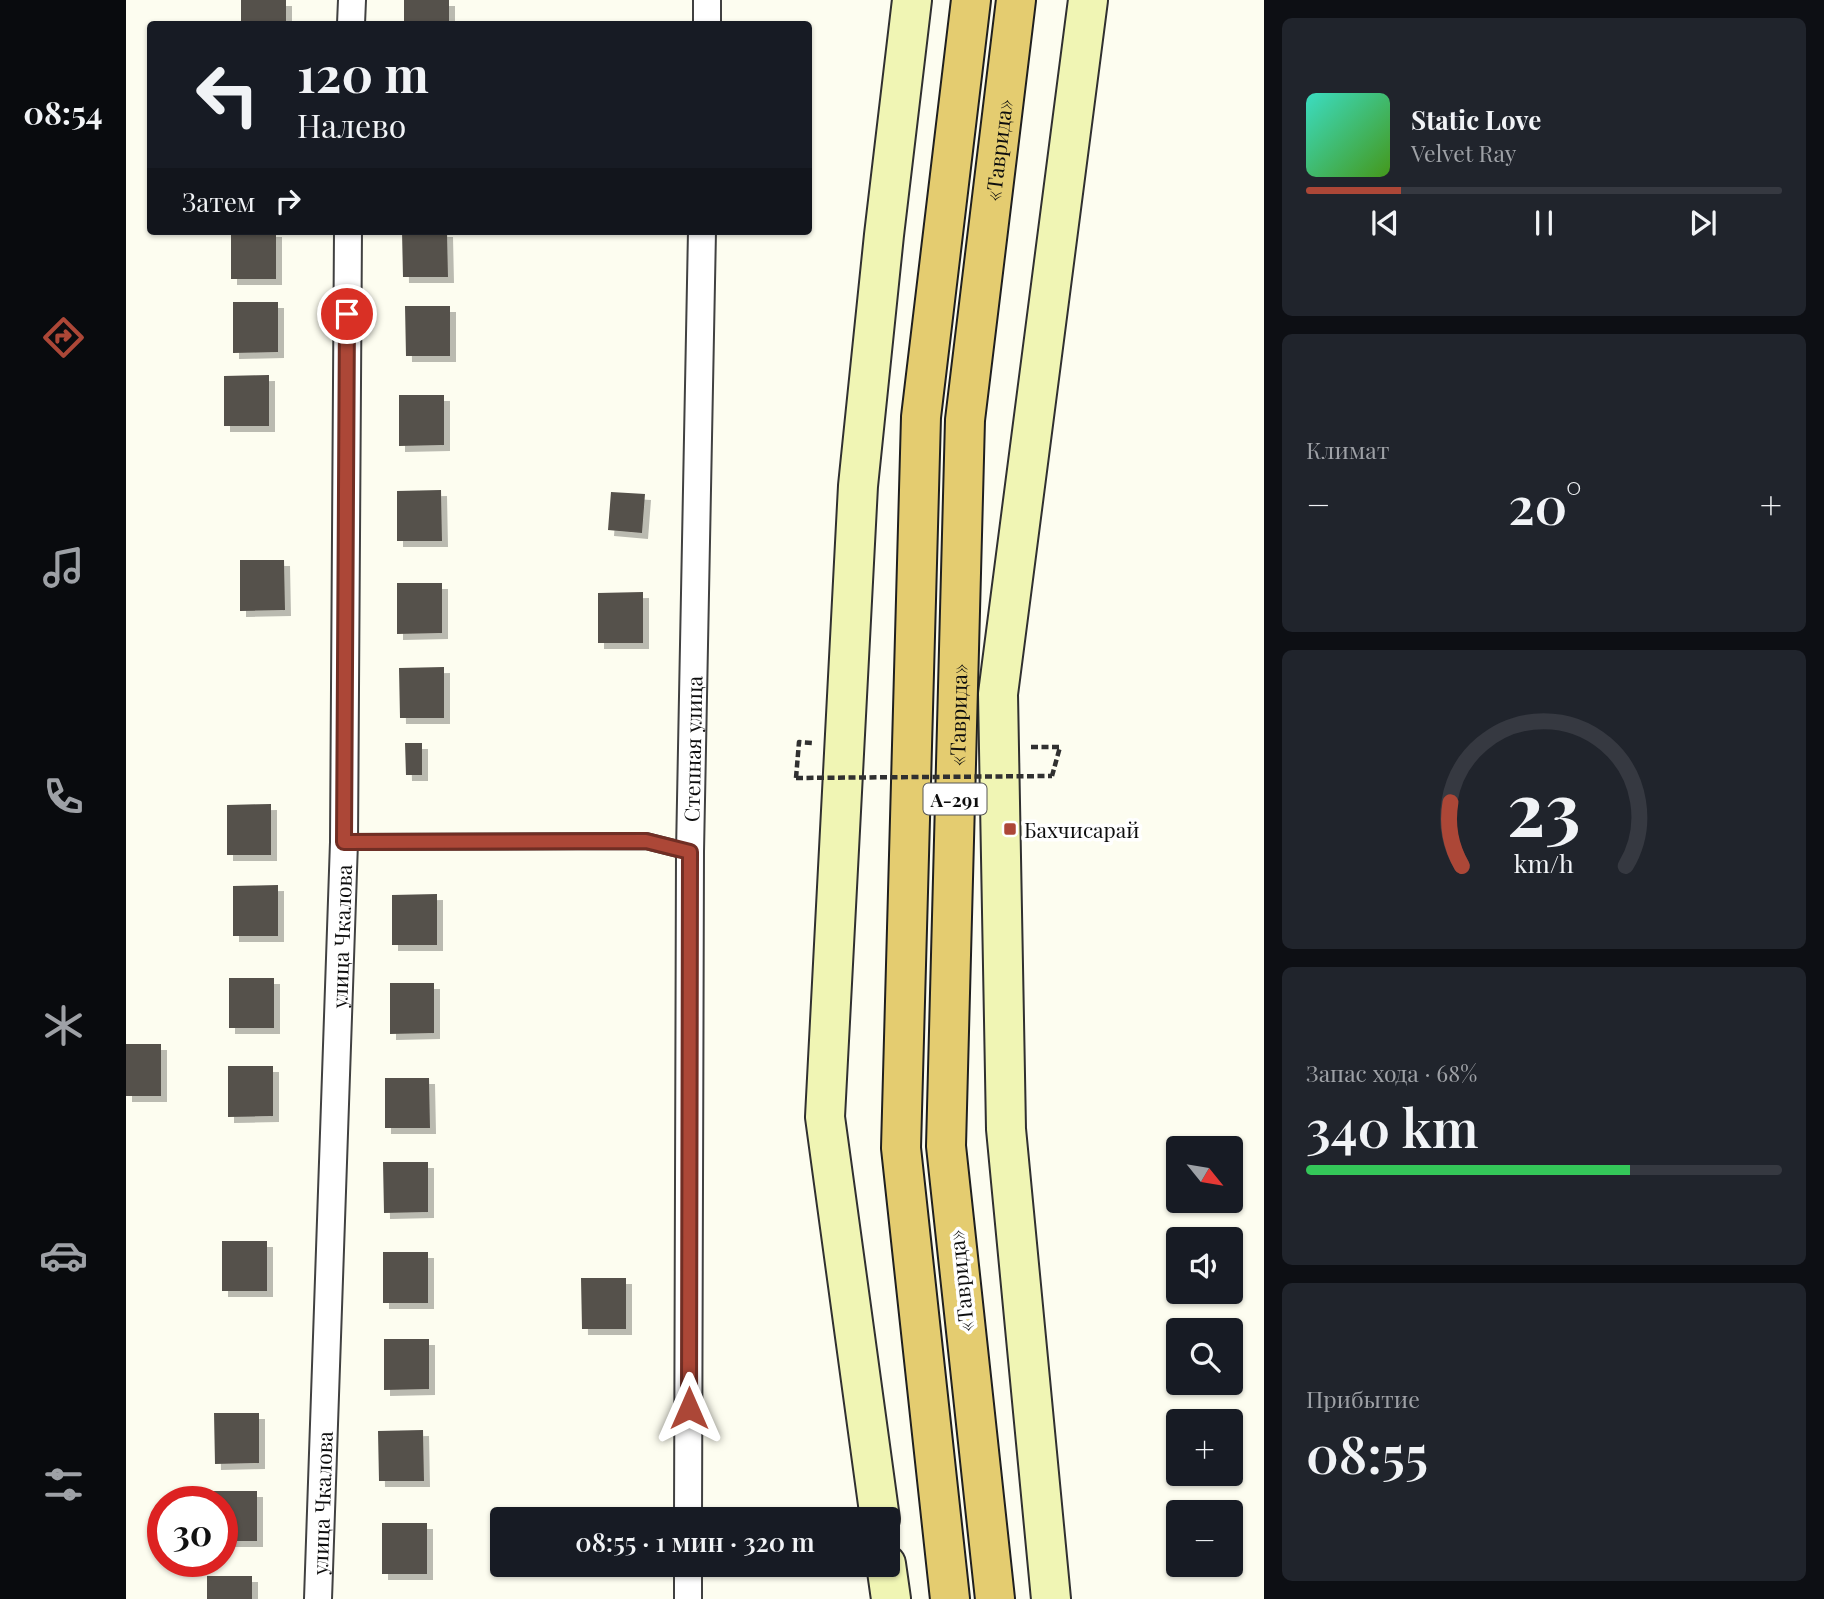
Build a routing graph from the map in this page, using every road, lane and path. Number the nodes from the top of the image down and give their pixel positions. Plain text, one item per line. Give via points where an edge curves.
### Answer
1 (352, 0) edge
2 (707, 0) edge
3 (912, 0) edge
4 (971, 0) edge
5 (1016, 0) edge
6 (1088, 0) edge
7 (351, 21) edge
8 (707, 21) edge
9 (348, 235) edge
10 (702, 235) edge
11 (999, 747) junction
12 (796, 778) dead end
13 (344, 842) junction
14 (690, 852) junction
15 (688, 1507) edge
16 (878, 1507) edge
17 (688, 1577) edge
18 (888, 1577) edge
19 (318, 1599) edge
20 (688, 1599) edge
21 (891, 1599) edge
22 (950, 1599) edge
23 (995, 1599) edge
24 (1051, 1599) edge

1 - 7 street
2 - 8 street
3 - 16 main road via 858,486 825,1117
4 - 22 highway, «Таврида» / А-291 via 921,417 901,1148
5 - 23 highway, «Таврида» / А-291 via 965,420 946,1146
6 - 11 main road via 998,694
9 - 13 street, улица Чкалова
10 - 14 street, Степная улица
11 - 12 path, bridge via 1060,747 1052,776
11 - 24 main road via 1006,1129
13 - 14 lane via 646,841
13 - 19 street, улица Чкалова
14 - 15 street, Степная улица
17 - 20 street
18 - 21 main road

